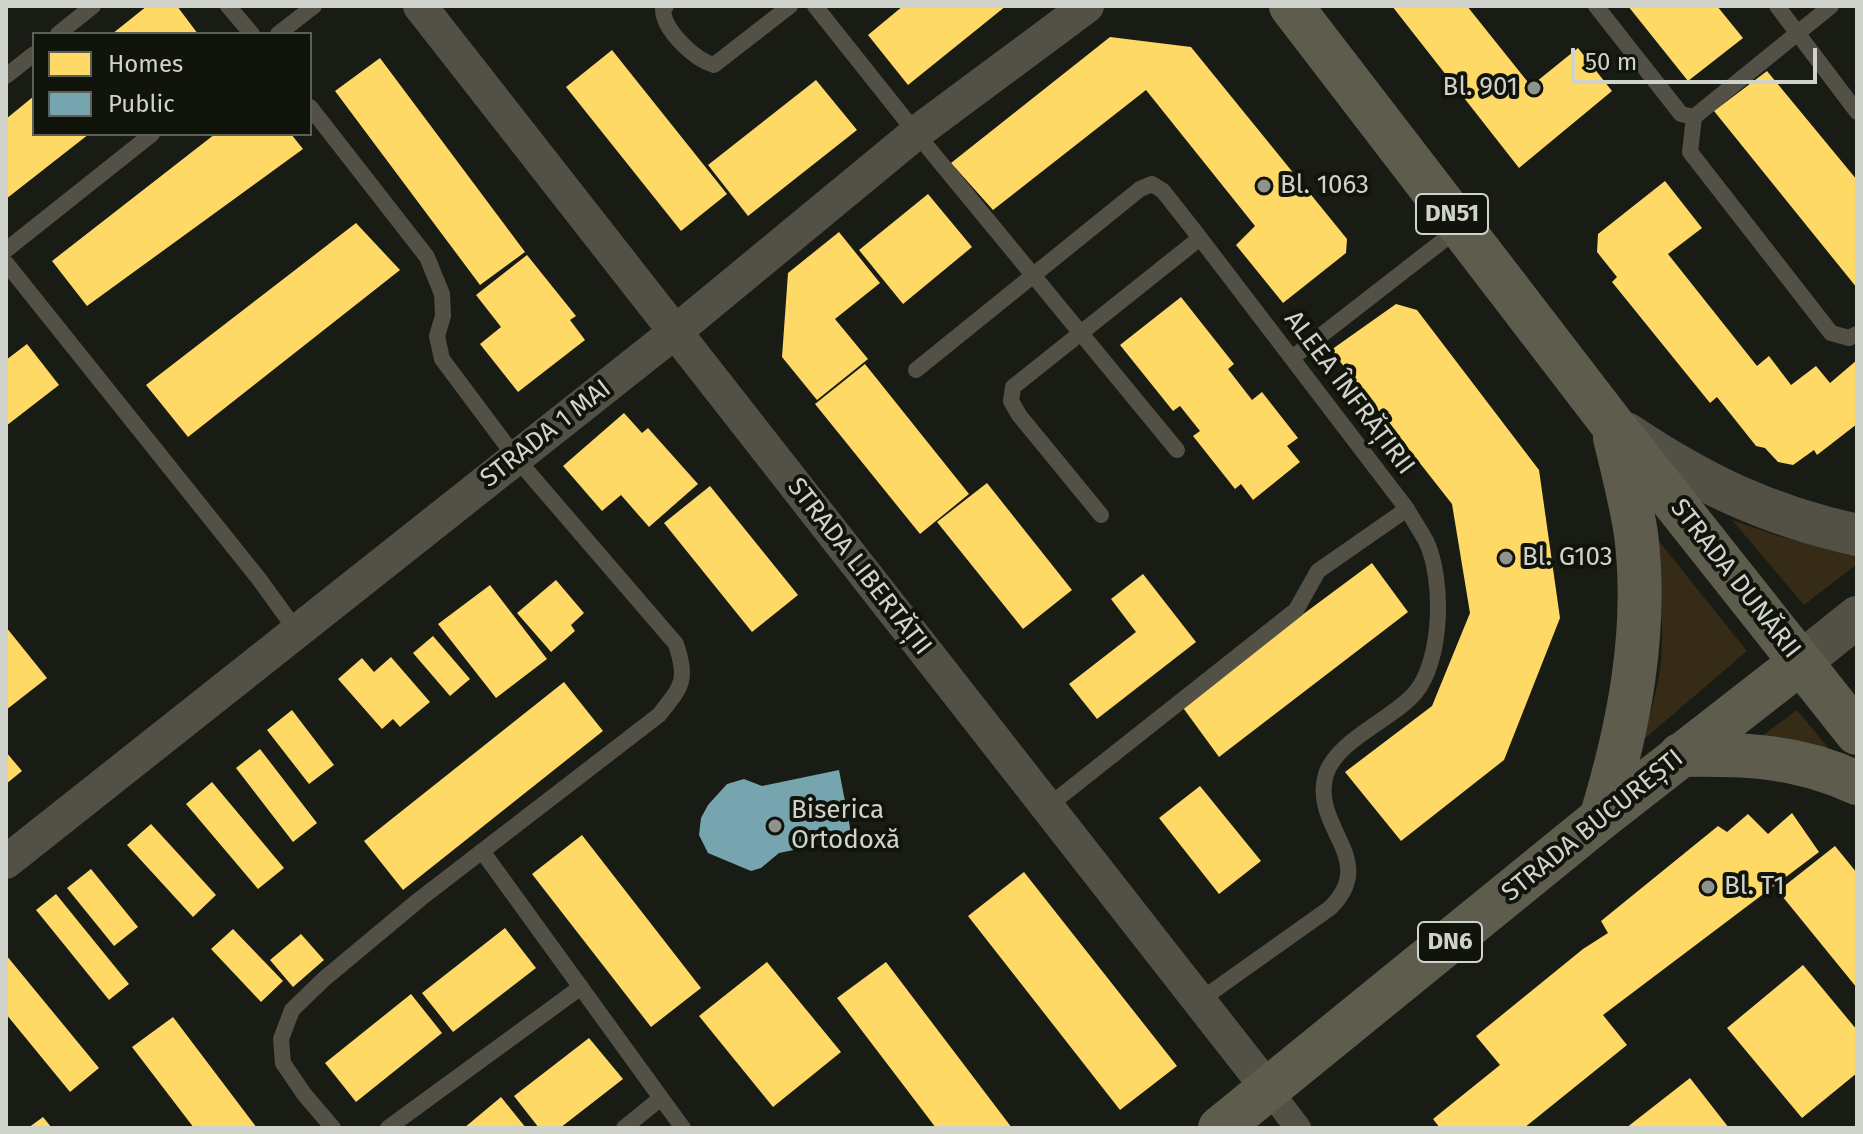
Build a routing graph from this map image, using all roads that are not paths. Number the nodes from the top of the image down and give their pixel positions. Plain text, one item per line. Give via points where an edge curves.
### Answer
1 (93, 6) edge
2 (228, 6) edge
3 (314, 6) edge
4 (420, 6) edge
5 (666, 6) edge
6 (790, 6) edge
7 (815, 6) edge
8 (1087, 6) edge
9 (1291, 6) edge
10 (1596, 6) edge
11 (1777, 6) edge
12 (1831, 6) edge
13 (60, 32) edge
14 (250, 32) edge
15 (281, 32) edge
16 (1798, 34) junction
17 (32, 56) edge
18 (6, 76) edge
19 (312, 110) edge
20 (1857, 112) edge
21 (1694, 117) junction
22 (916, 133) junction
23 (149, 136) edge
24 (1462, 227) junction
25 (1200, 238) junction
26 (6, 250) edge
27 (6, 263) edge
28 (1034, 276) junction
29 (675, 332) junction
30 (1081, 333) junction
31 (1857, 334) edge
32 (1292, 358) junction
33 (916, 370) dead end
34 (1612, 424) junction
35 (1177, 450) dead end
36 (516, 458) junction
37 (1407, 509) junction
38 (1101, 515) dead end
39 (1857, 535) edge
40 (1857, 617) edge
41 (296, 630) junction
42 (1801, 662) junction
43 (1857, 733) edge
44 (1680, 755) junction
45 (1857, 783) edge
46 (1047, 807) junction
47 (1601, 818) junction
48 (482, 851) junction
49 (6, 862) edge
50 (581, 987) junction
51 (1199, 1001) junction
52 (1269, 1090) junction
53 (661, 1098) junction
54 (333, 1128) edge
55 (388, 1128) edge
56 (624, 1128) edge
57 (683, 1128) edge
58 (1220, 1128) edge
59 (1298, 1128) edge

1 - 13 lane
2 - 14 lane
3 - 15 lane
4 - 29 street, STRADA LIBERTĂȚII
5 - 6 lane via 663,19 702,62 714,65
7 - 22 lane
8 - 22 street, STRADA 1 MAI
9 - 24 main road, STRADA DUNĂRII / DN51
10 - 21 lane via 1681,114
11 - 16 lane
12 - 16 lane
16 - 20 lane
16 - 21 lane
17 - 18 lane
19 - 36 lane via 427,257 442,294 437,336 442,359
21 - 31 lane via 1690,152 1831,333 1849,338
22 - 28 lane
22 - 29 street, STRADA 1 MAI
23 - 26 lane
24 - 32 lane
24 - 34 main road, STRADA DUNĂRII / DN51
25 - 28 lane, ALEEA ÎNFRĂȚIRII via 1152,184
25 - 30 lane
25 - 32 lane, ALEEA ÎNFRĂȚIRII
27 - 41 lane
28 - 30 lane
28 - 33 lane, ALEEA ÎNFRĂȚIRII
29 - 36 street, STRADA 1 MAI
29 - 46 street, STRADA LIBERTĂȚII
30 - 35 lane
30 - 38 lane via 1013,387 1011,401
32 - 37 lane, ALEEA ÎNFRĂȚIRII
34 - 39 street, STRADA DUNĂRII / DN51 via 1728,494 1789,518
34 - 42 main road, STRADA DUNĂRII / DN51
34 - 47 main road, DN51 via 1636,535 1639,619 1628,707
36 - 41 street, STRADA 1 MAI
36 - 48 lane via 676,644 684,668 679,689 659,715
37 - 46 lane, ALEEA ÎNFRĂȚIRII via 1318,571 1296,610
37 - 51 lane via 1435,568 1437,630 1416,692 1335,757 1327,772 1326,812 1347,858 1350,878 1330,908
40 - 42 street, STRADA BUCUREȘTI
41 - 49 street, STRADA 1 MAI
42 - 43 main road, STRADA DUNĂRII
42 - 44 main road, STRADA BUCUREȘTI / DN6
44 - 45 main road via 1747,754 1789,760
44 - 47 main road, STRADA BUCUREȘTI / DN6
46 - 51 street, STRADA LIBERTĂȚII
47 - 52 main road, STRADA BUCUREȘTI / DN6
48 - 50 lane
48 - 54 lane via 292,1010 281,1039 283,1063
50 - 53 lane
50 - 55 lane
51 - 52 street, STRADA LIBERTĂȚII
52 - 58 main road, STRADA BUCUREȘTI / DN6
52 - 59 street, STRADA LIBERTĂȚII
53 - 56 lane
53 - 57 lane

